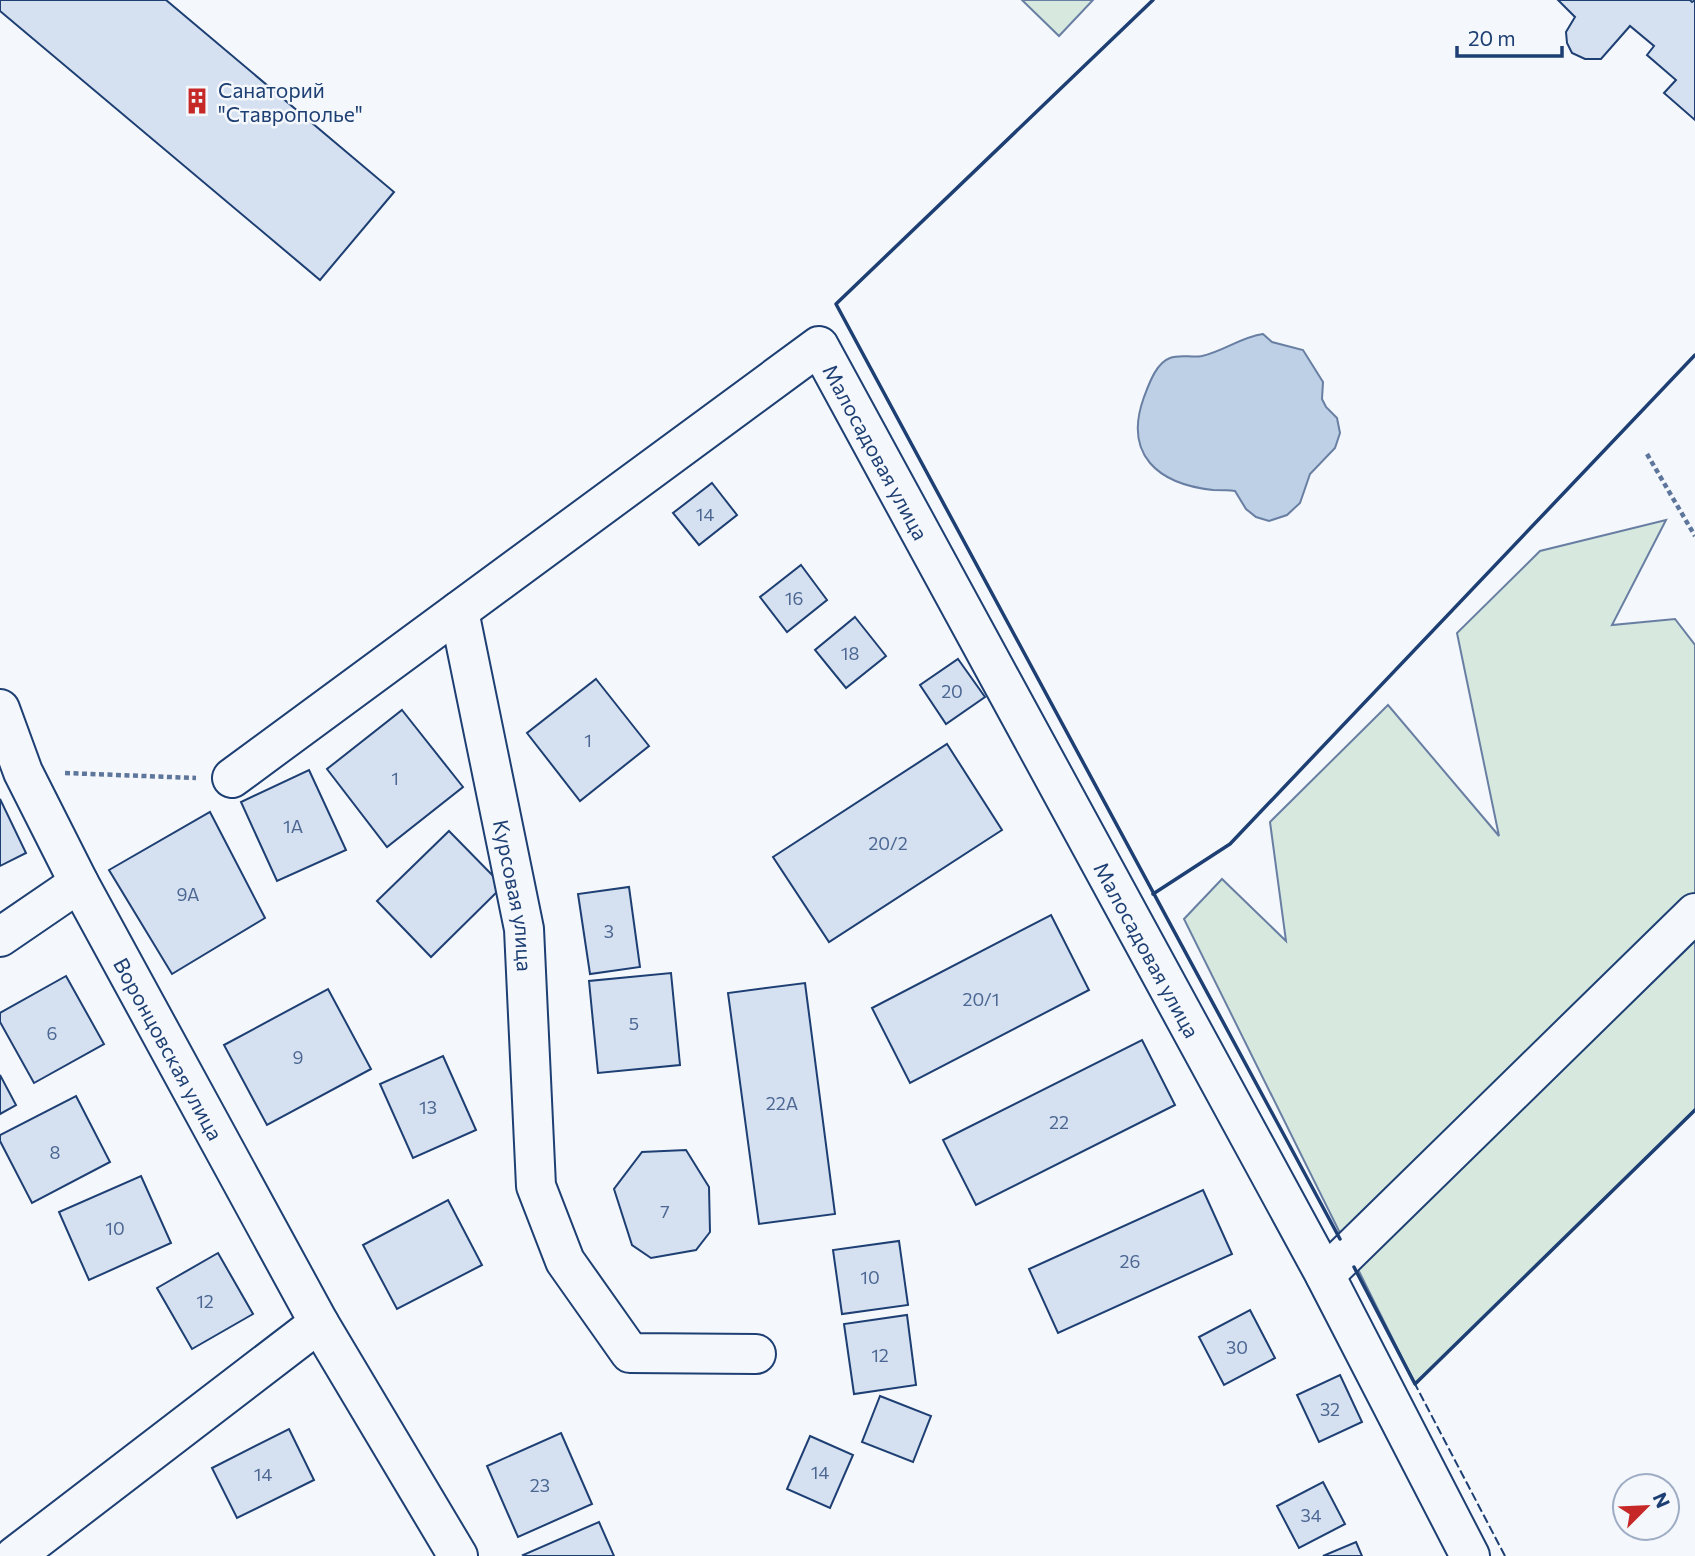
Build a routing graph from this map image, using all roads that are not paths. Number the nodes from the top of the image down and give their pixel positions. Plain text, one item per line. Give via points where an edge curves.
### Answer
1 (459, 611) junction
2 (0, 709) edge
3 (232, 778) road end
4 (79, 883) junction
5 (1695, 913) edge
6 (0, 937) edge
7 (1325, 1275) junction
8 (319, 1323) junction
9 (756, 1354) dead end
10 (15, 1556) edge
11 (458, 1556) edge
12 (1470, 1556) edge

1 - 3 street
1 - 7 street, Малосадовая улица via 819,346
1 - 9 street, Курсовая улица via 524,929 536,1186 565,1261 630,1353
2 - 4 street, Воронцовская улица via 23,772
4 - 6 street
4 - 8 street, Воронцовская улица
5 - 7 street
7 - 12 street, Малосадовая улица
8 - 10 street
8 - 11 street, Воронцовская улица

